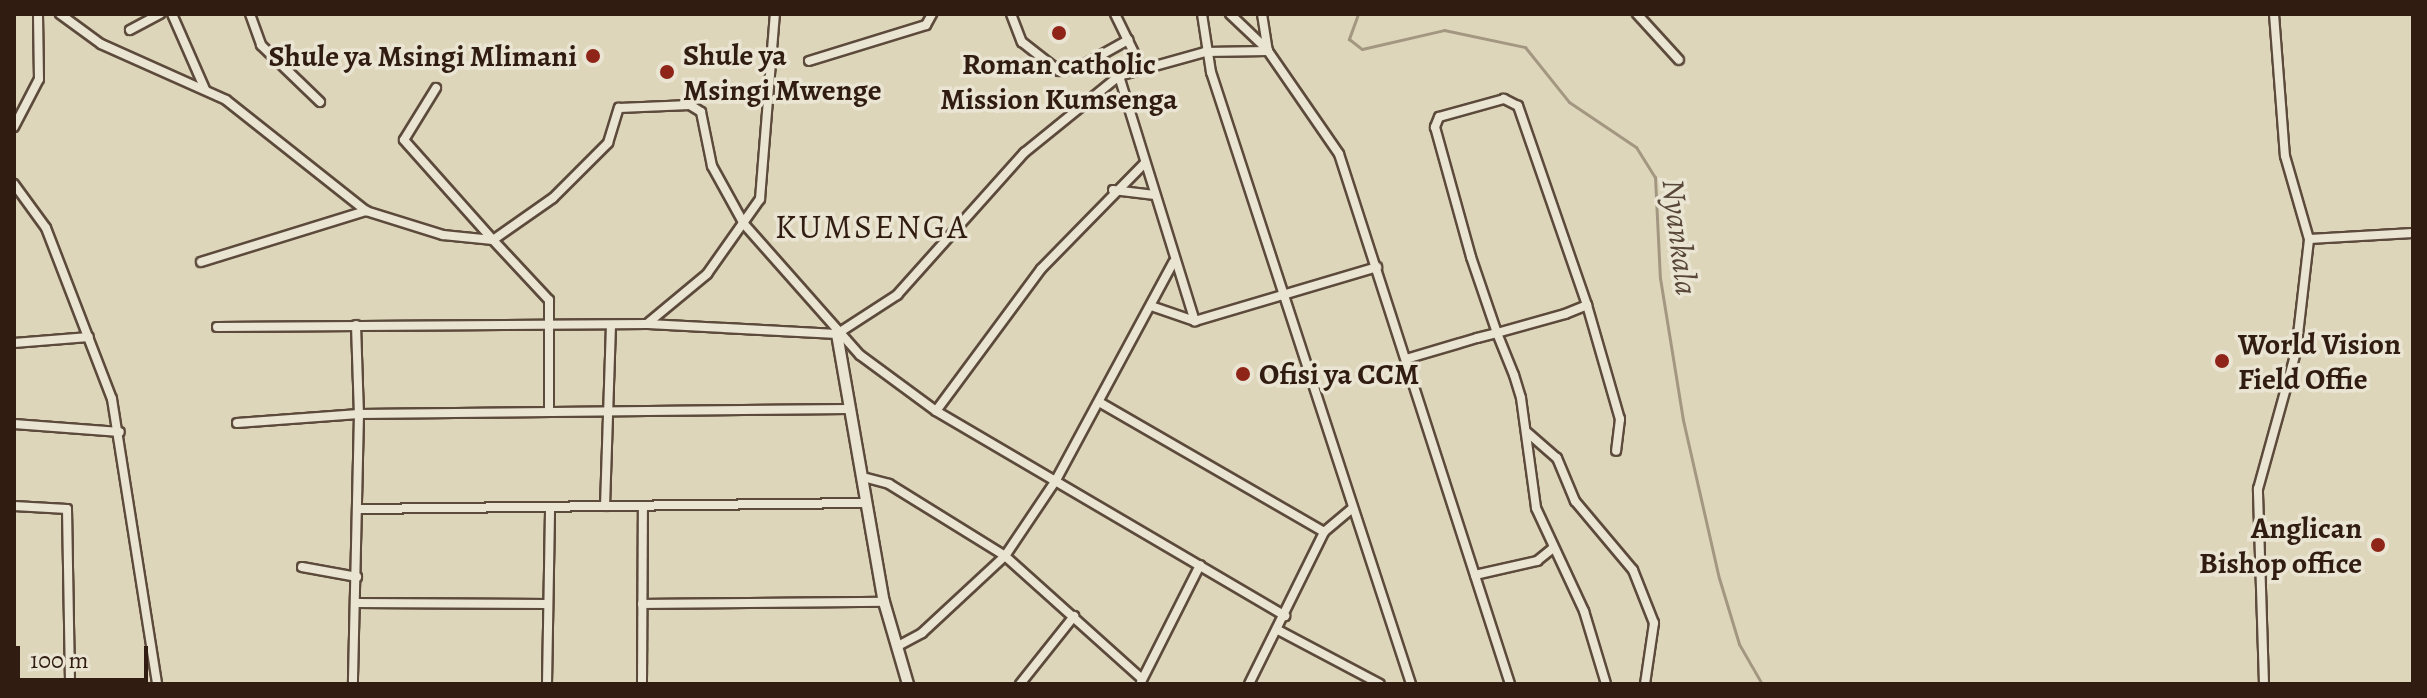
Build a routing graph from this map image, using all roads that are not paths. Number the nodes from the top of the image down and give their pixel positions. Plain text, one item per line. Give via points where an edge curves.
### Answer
1 (38, 14) edge
2 (60, 14) edge
3 (160, 14) edge
4 (171, 14) edge
5 (250, 14) edge
6 (775, 14) edge
7 (932, 14) edge
8 (1011, 14) edge
9 (1115, 14) edge
10 (1230, 14) edge
11 (1262, 14) edge
12 (1637, 14) edge
13 (2274, 14) edge
14 (1205, 15) edge
15 (130, 30) dead end
16 (1128, 40) junction
17 (1268, 51) junction
18 (1205, 52) junction
19 (1679, 60) dead end
20 (809, 61) dead end
21 (1141, 67) junction
22 (1119, 76) junction
23 (436, 88) dead end
24 (205, 89) junction
25 (320, 102) dead end
26 (14, 127) edge
27 (1144, 164) junction
28 (14, 184) edge
29 (1113, 190) junction
30 (1155, 195) junction
31 (366, 211) junction
32 (744, 224) junction
33 (2413, 233) edge
34 (2309, 239) junction
35 (493, 240) junction
36 (201, 262) dead end
37 (1173, 263) junction
38 (1377, 267) junction
39 (1284, 295) junction
40 (1587, 305) junction
41 (1154, 307) junction
42 (1195, 321) junction
43 (648, 324) junction
44 (356, 325) junction
45 (611, 326) junction
46 (217, 327) dead end
47 (548, 327) junction
48 (1497, 333) junction
49 (837, 334) junction
50 (89, 337) junction
51 (14, 343) edge
52 (1406, 359) junction
53 (1099, 402) junction
54 (848, 409) junction
55 (608, 410) junction
56 (549, 411) junction
57 (936, 411) junction
58 (359, 414) junction
59 (237, 423) dead end
60 (14, 424) edge
61 (120, 432) junction
62 (1528, 433) junction
63 (1616, 451) dead end
64 (863, 477) junction
65 (1056, 480) junction
66 (865, 503) junction
67 (14, 506) edge
68 (605, 506) junction
69 (643, 506) junction
70 (550, 507) junction
71 (360, 509) junction
72 (1351, 509) junction
73 (1324, 532) junction
74 (1553, 548) junction
75 (1005, 556) junction
76 (1200, 565) junction
77 (302, 567) dead end
78 (1475, 575) junction
79 (357, 577) junction
80 (884, 602) junction
81 (356, 603) junction
82 (548, 604) junction
83 (642, 604) junction
84 (1074, 616) junction
85 (1285, 616) junction
86 (1278, 630) junction
87 (898, 646) junction
88 (1141, 682) edge
89 (70, 684) edge
90 (157, 684) edge
91 (353, 684) edge
92 (547, 684) edge
93 (642, 684) edge
94 (908, 684) edge
95 (1020, 684) edge
96 (1249, 684) edge
97 (1380, 684) edge
98 (1411, 684) edge
99 (1510, 684) edge
100 (1606, 684) edge
101 (1645, 684) edge
102 (2264, 684) edge

1 - 26 street via 39,79
2 - 24 street via 101,44
3 - 15 street
4 - 24 street
5 - 25 street via 261,45
6 - 32 street via 762,105 765,181
7 - 20 street via 926,25
8 - 16 street via 1022,42 1059,71
9 - 16 street
10 - 17 street
11 - 17 street
12 - 19 street
13 - 34 street via 2285,156
14 - 18 street
16 - 21 street
17 - 18 street
17 - 38 street via 1339,154
18 - 21 street
18 - 39 street
21 - 22 street
22 - 27 street
22 - 49 street via 1024,153 897,295
23 - 35 street via 404,140
24 - 31 street
27 - 29 street
27 - 30 street
28 - 50 street via 46,228
29 - 30 street
29 - 57 street via 1041,269
30 - 37 street
31 - 35 street via 443,235
31 - 36 street
32 - 35 street via 712,166 701,112 663,104 619,108 608,143 553,198
32 - 43 street via 707,274
32 - 49 street
33 - 34 street
34 - 102 street via 2296,352 2258,489
35 - 47 street via 549,300
37 - 41 street
37 - 42 street
38 - 39 street
38 - 52 street
39 - 42 street
39 - 72 street
40 - 48 street
40 - 48 street via 1518,106 1504,99 1439,117 1435,127
40 - 63 street via 1620,419
41 - 42 street
41 - 53 street
43 - 45 street
43 - 49 street
44 - 46 street
44 - 47 street
44 - 58 street
45 - 47 street
45 - 55 street
47 - 56 street
48 - 52 street
48 - 62 street
49 - 54 street
49 - 57 street
50 - 51 street
50 - 61 street
52 - 78 street
53 - 65 street
53 - 73 street
54 - 55 street
54 - 64 street
55 - 56 street
55 - 68 street
56 - 58 street
57 - 65 street
58 - 59 street
58 - 71 street
60 - 61 street
61 - 90 street
62 - 74 street via 1526,473
62 - 101 street via 1557,458 1575,501 1633,570 1654,623
64 - 66 street
64 - 75 street via 889,484
65 - 75 street
65 - 76 street
66 - 69 street
66 - 80 street
67 - 89 street via 67,509
68 - 69 street
68 - 70 street
69 - 83 street
70 - 71 street
70 - 82 street
71 - 79 street
72 - 73 street
72 - 98 street
73 - 85 street
74 - 78 street via 1537,561
74 - 100 street via 1584,611
75 - 84 street
75 - 87 street via 922,633
76 - 85 street
76 - 88 street
77 - 79 street
78 - 99 street
79 - 81 street
80 - 83 street
80 - 87 street
81 - 82 street
81 - 91 street
82 - 92 street
83 - 93 street
84 - 88 street
84 - 95 street
85 - 86 street
86 - 96 street
86 - 97 street
87 - 94 street

